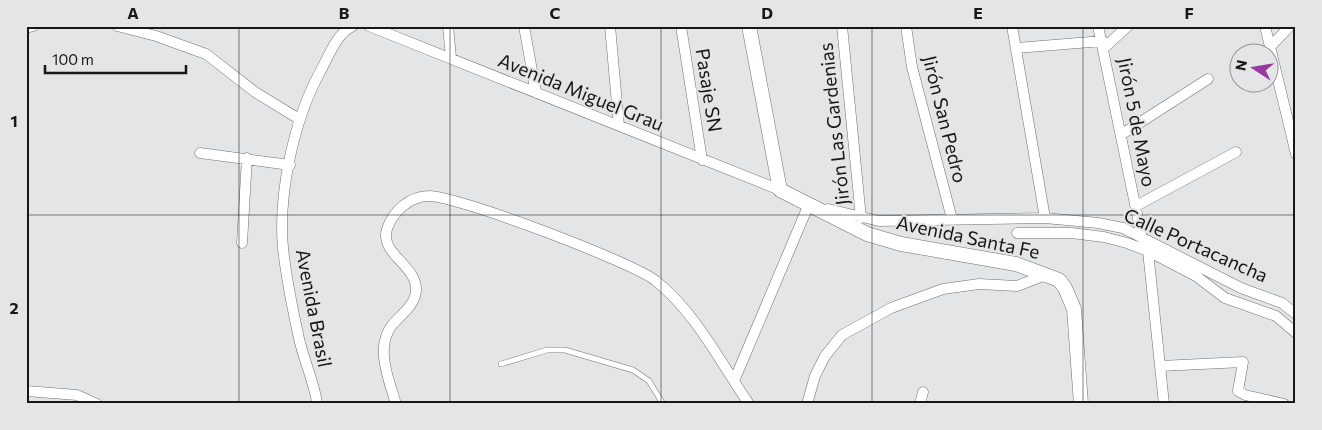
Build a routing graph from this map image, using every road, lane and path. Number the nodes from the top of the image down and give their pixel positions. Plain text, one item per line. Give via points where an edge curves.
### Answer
1 (33, 26) edge
2 (117, 26) edge
3 (353, 26) edge
4 (369, 26) edge
5 (448, 26) edge
6 (524, 26) edge
7 (610, 26) edge
8 (681, 26) edge
9 (749, 26) edge
10 (842, 26) edge
11 (906, 26) edge
12 (1012, 26) edge
13 (1098, 26) edge
14 (1128, 26) edge
15 (1265, 26) edge
16 (1290, 26) edge
17 (26, 28) edge
18 (1269, 42) edge
19 (1275, 42) edge
20 (1103, 45) junction
21 (1016, 48) junction
22 (451, 58) junction
23 (1208, 79) dead end
24 (1280, 88) edge
25 (536, 93) junction
26 (299, 119) junction
27 (619, 126) junction
28 (1122, 134) junction
29 (1236, 152) dead end
30 (200, 153) dead end
31 (1296, 154) edge
32 (247, 158) junction
33 (702, 160) junction
34 (290, 165) junction
35 (780, 190) junction
36 (809, 204) junction
37 (1136, 206) junction
38 (861, 218) junction
39 (1045, 218) junction
40 (952, 219) junction
41 (1017, 234) dead end
42 (1142, 238) junction
43 (242, 243) dead end
44 (1148, 251) junction
45 (1048, 274) junction
46 (1296, 314) edge
47 (1296, 333) edge
48 (501, 364) dead end
49 (1160, 366) junction
50 (734, 381) junction
51 (26, 391) edge
52 (922, 392) dead end
53 (97, 404) edge
54 (317, 404) edge
55 (396, 404) edge
56 (663, 404) edge
57 (749, 404) edge
58 (807, 404) edge
59 (920, 404) edge
60 (1081, 404) edge
61 (1164, 404) edge
62 (1284, 404) edge

1 - 17 street
2 - 26 street via 206,54 255,92
3 - 26 street, Avenida Brasil via 347,28 337,42
4 - 22 street, Avenida Miguel Grau
5 - 22 street
6 - 25 street
7 - 27 street
8 - 33 street, Pasaje SN
9 - 35 street
10 - 38 street, Jirón Las Gardenias
11 - 40 street, Jirón San Pedro via 912,67
12 - 21 street
13 - 20 street, Jirón 5 de Mayo
14 - 20 street
15 - 18 street
16 - 19 street
20 - 21 street
20 - 28 street, Jirón 5 de Mayo
21 - 39 street
22 - 25 street, Avenida Miguel Grau
23 - 28 street
24 - 31 street
25 - 27 street, Avenida Miguel Grau
26 - 34 street, Avenida Brasil
27 - 33 street, Avenida Miguel Grau
28 - 37 street, Jirón 5 de Mayo
29 - 37 street
30 - 32 street
32 - 34 street
32 - 43 street
33 - 35 street, Avenida Miguel Grau
34 - 54 street, Avenida Brasil via 283,203 283,246 302,356
35 - 36 street, Avenida Santa Fe
36 - 38 street, Calle Portacancha
36 - 45 street, Avenida Santa Fe via 850,226 901,244 1016,264
36 - 50 street
37 - 42 street, Jirón 5 de Mayo
38 - 40 street, Calle Portacancha via 879,221
39 - 40 street, Calle Portacancha
39 - 42 street, Calle Portacancha via 1123,228
41 - 44 street via 1104,237
42 - 44 street, Jirón 5 de Mayo
42 - 46 street, Calle Portacancha via 1241,288 1275,300
44 - 47 street via 1196,276 1225,298 1276,316
44 - 49 street, Jirón 5 de Mayo
45 - 58 street via 1017,286 979,284 943,289 891,308 842,335 815,376
45 - 60 street, Avenida Santa Fe via 1065,288 1074,310
48 - 56 lane via 547,350 565,350 633,370 649,381
49 - 61 street, Jirón 5 de Mayo
49 - 62 street via 1243,362 1238,391
50 - 55 street via 704,334 673,296 654,279 606,257 457,200 429,196 405,203 388,228 386,237 388,247 413,275 416,288 414,298 391,325 386,337 384,364
50 - 57 street
51 - 53 street via 77,395
52 - 59 street

